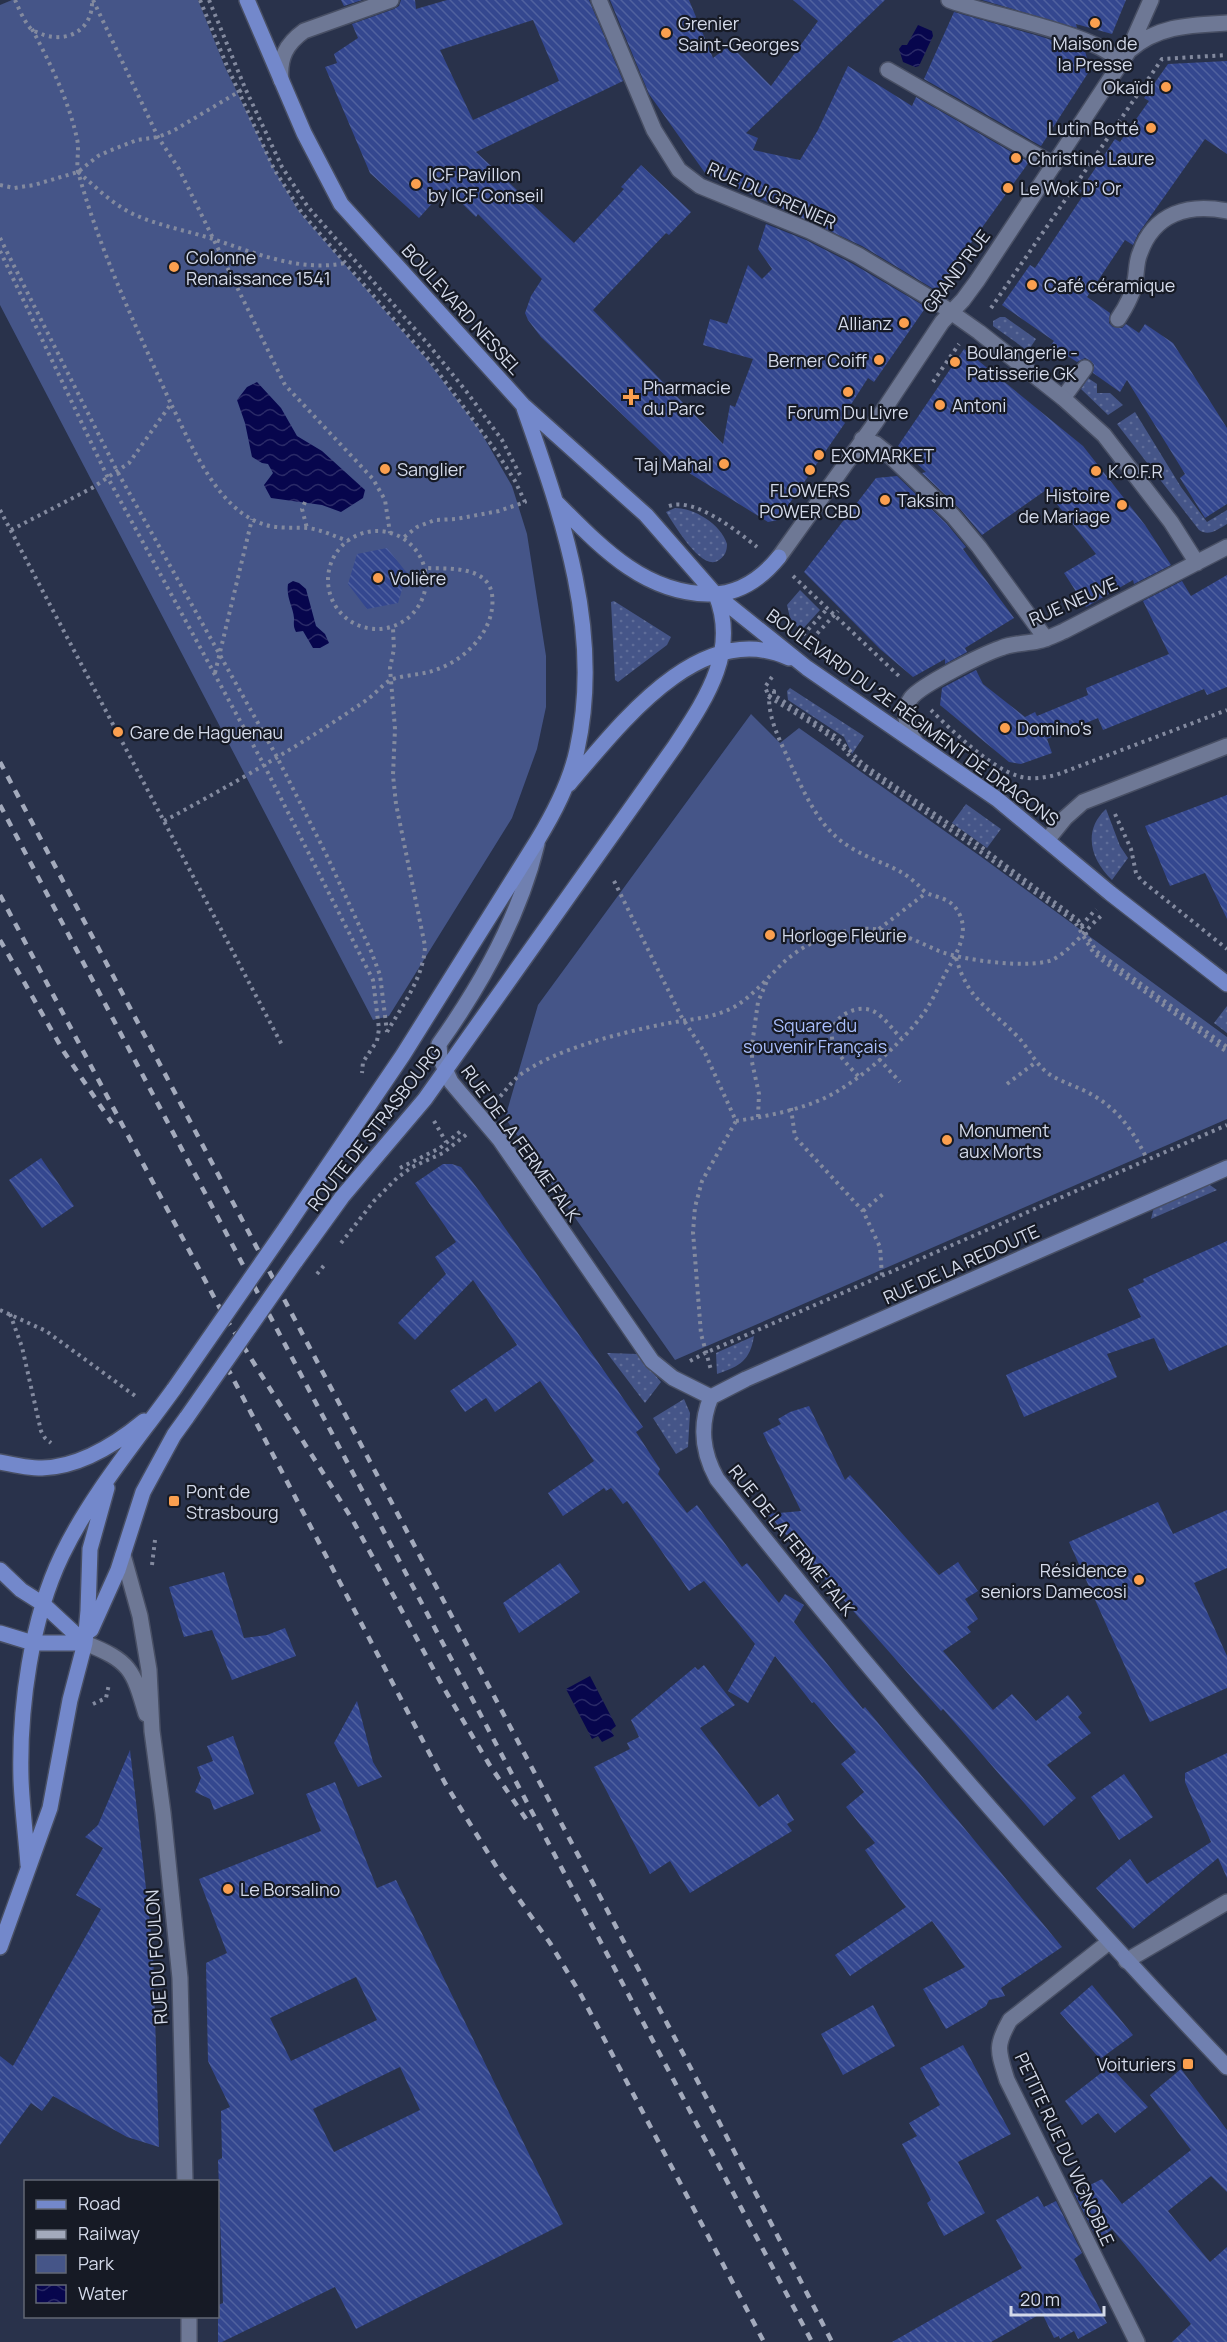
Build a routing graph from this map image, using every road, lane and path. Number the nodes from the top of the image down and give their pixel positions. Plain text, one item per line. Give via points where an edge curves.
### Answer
1 (15, 0) edge
2 (93, 0) edge
3 (200, 0) edge
4 (247, 0) edge
5 (391, 0) edge
6 (599, 0) edge
7 (949, 0) edge
8 (1151, 0) edge
9 (1227, 23) edge
10 (32, 29) junction
11 (1227, 55) edge
12 (1124, 58) junction
13 (888, 70) dead end
14 (281, 81) junction
15 (245, 88) dead end
16 (239, 92) junction
17 (158, 137) junction
18 (1054, 165) junction
19 (78, 172) junction
20 (0, 185) edge
21 (1227, 211) edge
22 (0, 238) edge
23 (214, 239) junction
24 (0, 251) edge
25 (346, 262) junction
26 (992, 308) dead end
27 (951, 312) junction
28 (1118, 319) dead end
29 (1086, 368) dead end
30 (1063, 398) junction
31 (171, 404) junction
32 (523, 405) junction
33 (862, 439) junction
34 (117, 471) junction
35 (108, 478) junction
36 (305, 502) dead end
37 (557, 503) junction
38 (669, 506) dead end
39 (0, 510) edge
40 (252, 519) junction
41 (307, 528) junction
42 (11, 530) junction
43 (390, 533) junction
44 (403, 538) junction
45 (348, 541) junction
46 (1227, 547) edge
47 (763, 551) dead end
48 (779, 557) joint
49 (1197, 563) junction
50 (425, 568) junction
51 (716, 595) junction
52 (828, 608) dead end
53 (838, 610) dead end
54 (393, 628) junction
55 (803, 634) dead end
56 (812, 639) dead end
57 (1046, 639) junction
58 (723, 652) junction
59 (219, 655) junction
60 (807, 668) junction
61 (215, 673) junction
62 (391, 680) junction
63 (765, 687) dead end
64 (769, 697) junction
65 (1227, 710) edge
66 (915, 741) junction
67 (1227, 746) edge
68 (277, 757) junction
69 (264, 765) junction
70 (1098, 768) dead end
71 (563, 791) junction
72 (1113, 811) dead end
73 (164, 821) junction
74 (1048, 839) junction
75 (537, 842) junction
76 (614, 881) dead end
77 (926, 893) junction
78 (1099, 905) dead end
79 (1107, 910) dead end
80 (1080, 927) junction
81 (879, 929) junction
82 (1083, 932) junction
83 (1227, 949) edge
84 (956, 957) junction
85 (767, 980) junction
86 (1227, 984) edge
87 (683, 1020) junction
88 (901, 1038) junction
89 (283, 1047) dead end
90 (1227, 1050) edge
91 (368, 1054) dead end
92 (879, 1059) junction
93 (1036, 1062) junction
94 (444, 1071) junction
95 (858, 1076) junction
96 (900, 1082) dead end
97 (1007, 1084) dead end
98 (497, 1100) dead end
99 (791, 1108) junction
100 (758, 1117) junction
101 (736, 1121) junction
102 (1227, 1125) edge
103 (461, 1132) dead end
104 (468, 1133) dead end
105 (1146, 1159) junction
106 (1227, 1168) edge
107 (393, 1173) dead end
108 (883, 1194) dead end
109 (863, 1211) junction
110 (338, 1246) dead end
111 (882, 1276) junction
112 (0, 1310) edge
113 (10, 1314) junction
114 (705, 1353) junction
115 (681, 1366) dead end
116 (711, 1371) dead end
117 (711, 1397) junction
118 (138, 1398) dead end
119 (164, 1403) junction
120 (52, 1444) dead end
121 (0, 1462) edge
122 (111, 1473) junction
123 (158, 1529) dead end
124 (123, 1555) junction
125 (0, 1570) edge
126 (152, 1573) dead end
127 (43, 1604) junction
128 (0, 1634) edge
129 (33, 1643) junction
130 (85, 1643) junction
131 (152, 1731) junction
132 (28, 1865) junction
133 (1227, 1902) edge
134 (1109, 1942) junction
135 (0, 1947) edge
136 (1126, 1961) junction
137 (1227, 2067) edge
138 (185, 2180) edge
139 (189, 2318) edge
140 (189, 2342) edge
141 (1137, 2342) edge

1 - 10 path
2 - 10 path via 90,17 78,33 51,37
2 - 17 path
3 - 16 path
4 - 14 main road, BOULEVARD NESSEL
5 - 14 street via 330,21 293,39 280,68
6 - 27 street, RUE DU GRENIER via 654,130 679,170 700,186 858,255
7 - 12 street via 1071,37
8 - 12 street, GRAND'RUE
9 - 12 street via 1163,30 1144,39
10 - 19 path via 70,113 77,140
11 - 26 path via 1162,59
12 - 18 street, GRAND'RUE
13 - 18 street
14 - 32 main road, BOULEVARD NESSEL via 341,204
15 - 16 path
16 - 17 path
16 - 25 path via 274,169 302,213
17 - 19 path via 108,151
17 - 23 path via 179,169
18 - 27 street, GRAND'RUE via 977,281
19 - 20 path via 34,185
19 - 23 path via 134,215
19 - 31 path via 119,290
21 - 28 street via 1196,207 1181,210 1157,226 1140,251 1133,291
22 - 34 path
23 - 25 path via 280,260 321,266
23 - 43 path via 285,385 374,479 385,500
24 - 35 path
25 - 44 path via 430,361 496,451 525,502 499,511 435,520
27 - 30 street, RUE DU GRENIER
27 - 33 street, GRAND'RUE
29 - 30 street
30 - 49 street, RUE DU GRENIER via 1104,435 1171,522
31 - 34 path via 137,454
31 - 40 path via 219,492
32 - 37 main road, ROUTE DE STRASBOURG
32 - 51 main road, BOULEVARD NESSEL via 646,515
33 - 48 street, GRAND'RUE
33 - 57 street via 886,452 953,516
34 - 35 path
34 - 59 path
35 - 42 path
35 - 61 path
36 - 41 path via 302,509
37 - 51 main road via 610,554 650,581 681,592
37 - 71 main road, ROUTE DE STRASBOURG via 580,598 587,666 577,750
38 - 47 path via 695,506
39 - 42 path
40 - 41 path via 266,525
40 - 59 path
41 - 45 path
42 - 73 path
43 - 44 path
43 - 45 path via 376,531
44 - 50 path via 421,556
45 - 54 path via 336,552 329,568 327,584 332,601 340,615 354,624 370,630
46 - 49 street, RUE NEUVE
48 - 51 main road via 750,584
49 - 57 street, RUE NEUVE
50 - 54 path via 424,598 416,611
50 - 62 path via 478,575 492,594 490,620 481,637 453,661 432,671
51 - 58 main road, ROUTE DE STRASBOURG via 724,622
51 - 60 main road, BOULEVARD DU 2E RÉGIMENT DE DRAGONS
52 - 55 path
53 - 56 path
54 - 62 path
57 - 66 street, RUE NEUVE via 988,653 920,690 910,700 905,718
58 - 60 main road, ROUTE DE STRASBOURG via 767,651
58 - 71 main road, ROUTE DE STRASBOURG via 688,667 655,693
58 - 94 main road, ROUTE DE STRASBOURG via 709,690 675,747
59 - 61 path
59 - 68 path
60 - 66 main road, BOULEVARD DU 2E RÉGIMENT DE DRAGONS
61 - 69 path
62 - 68 path
62 - 68 path via 396,804 425,946 417,979 387,1032 380,975 371,951
63 - 64 path
64 - 77 path via 771,720 829,832 852,849 910,876
64 - 80 path via 774,691 774,695 835,736 862,764 968,837
65 - 70 path via 1095,760
66 - 74 main road, BOULEVARD DU 2E RÉGIMENT DE DRAGONS
67 - 74 street via 1083,801
68 - 69 path
69 - 73 path
69 - 91 path via 373,980 379,1029 377,1041
71 - 75 main road, ROUTE DE STRASBOURG
72 - 83 path via 1125,832 1141,880
73 - 89 path
74 - 86 main road, BOULEVARD DU 2E RÉGIMENT DE DRAGONS
75 - 94 street, RUE DE LA FERME FALK via 530,874 504,936 439,1044
75 - 119 main road, ROUTE DE STRASBOURG, bridge via 403,1055
76 - 87 path
77 - 81 path
77 - 84 path via 944,898 960,917 963,941
78 - 80 path
79 - 82 path
80 - 82 path
81 - 84 path via 905,935
81 - 85 path via 844,932 812,942
82 - 84 path via 1056,958 1039,964
82 - 90 path via 1102,960
84 - 88 path via 926,1009
84 - 93 path via 962,978 974,995 1018,1037
85 - 87 path via 720,1014
85 - 100 path via 758,1002 752,1045
87 - 98 path via 604,1039 538,1064 517,1077
87 - 101 path via 705,1053
88 - 92 path
88 - 95 path via 875,1012 854,1009 843,1015 834,1025 832,1038 844,1061
92 - 95 path
92 - 96 path
93 - 97 path
93 - 105 path via 1059,1080 1105,1102 1135,1134
94 - 117 street, RUE DE LA FERME FALK via 500,1140 652,1361 673,1378
94 - 124 main road, ROUTE DE STRASBOURG, bridge via 342,1197 174,1435 147,1484
95 - 99 path via 835,1093
99 - 100 path
99 - 109 path via 795,1137
100 - 101 path
101 - 114 path via 702,1181 695,1206 693,1232
102 - 105 path
103 - 107 path
104 - 110 path via 443,1153 397,1178
105 - 111 path
106 - 117 street, RUE DE LA REDOUTE
108 - 109 path
109 - 111 path via 880,1247
111 - 114 path
112 - 113 path
113 - 118 path via 46,1331
113 - 120 path via 22,1347 41,1431
114 - 115 path
114 - 116 path
117 - 134 street, RUE DE LA FERME FALK via 702,1429 708,1462 717,1479 790,1572 1025,1850
119 - 121 main road via 113,1444 72,1462 44,1468
119 - 122 main road, ROUTE DE STRASBOURG
122 - 127 main road, ROUTE DE STRASBOURG via 62,1554
122 - 130 main road, ROUTE DE STRASBOURG via 90,1549
123 - 126 path
124 - 130 main road, ROUTE DE STRASBOURG
124 - 131 street, RUE DU FOULON via 142,1626
125 - 127 main road
127 - 129 main road, ROUTE DE STRASBOURG
127 - 130 main road
128 - 129 main road
129 - 130 main road
129 - 132 main road, ROUTE DE STRASBOURG via 25,1695 21,1778
130 - 131 street, RUE DU FOULON via 125,1663 135,1679
130 - 132 main road, ROUTE DE STRASBOURG via 50,1808
131 - 138 street, RUE DU FOULON via 180,1978
132 - 135 main road, ROUTE DE STRASBOURG
133 - 136 street
134 - 136 street, RUE DE LA FERME FALK
134 - 141 street, PETITE RUE DU VIGNOBLE via 1010,2020 1000,2038 999,2054 1007,2080
136 - 137 street, RUE DE LA FERME FALK
139 - 140 street

